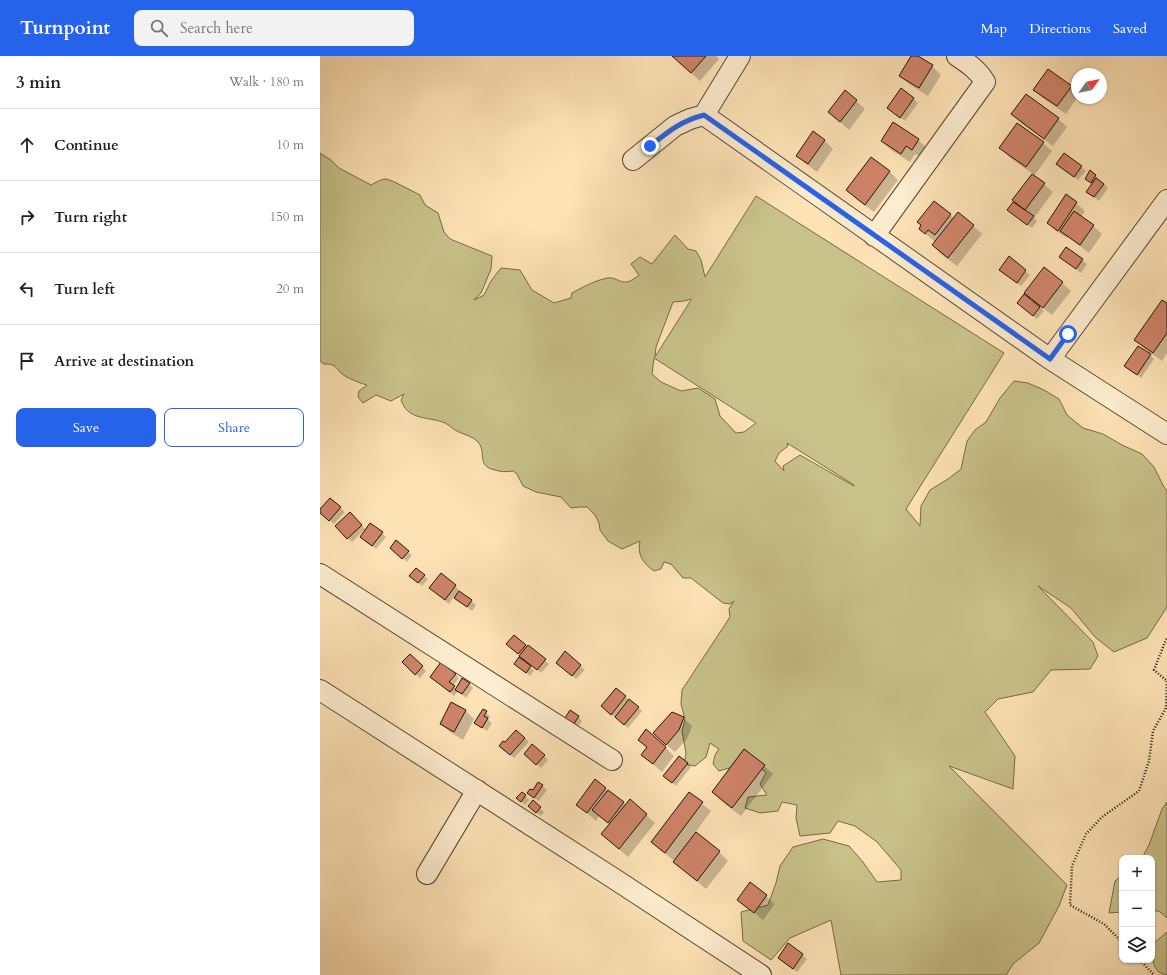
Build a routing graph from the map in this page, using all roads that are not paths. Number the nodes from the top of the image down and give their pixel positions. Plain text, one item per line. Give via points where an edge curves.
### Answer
1 (740, 56) edge
2 (957, 56) edge
3 (704, 115) junction
4 (633, 160) dead end
5 (1167, 200) edge
6 (874, 236) junction
7 (1050, 359) junction
8 (1167, 434) edge
9 (320, 574) edge
10 (320, 690) edge
11 (612, 760) dead end
12 (477, 790) junction
13 (427, 874) dead end
14 (761, 975) edge

1 - 3 street
2 - 6 street via 972,65 985,82
3 - 4 street via 676,126
3 - 6 street
5 - 7 street
6 - 7 street
7 - 8 street
9 - 11 street
10 - 12 street
12 - 13 street
12 - 14 street

